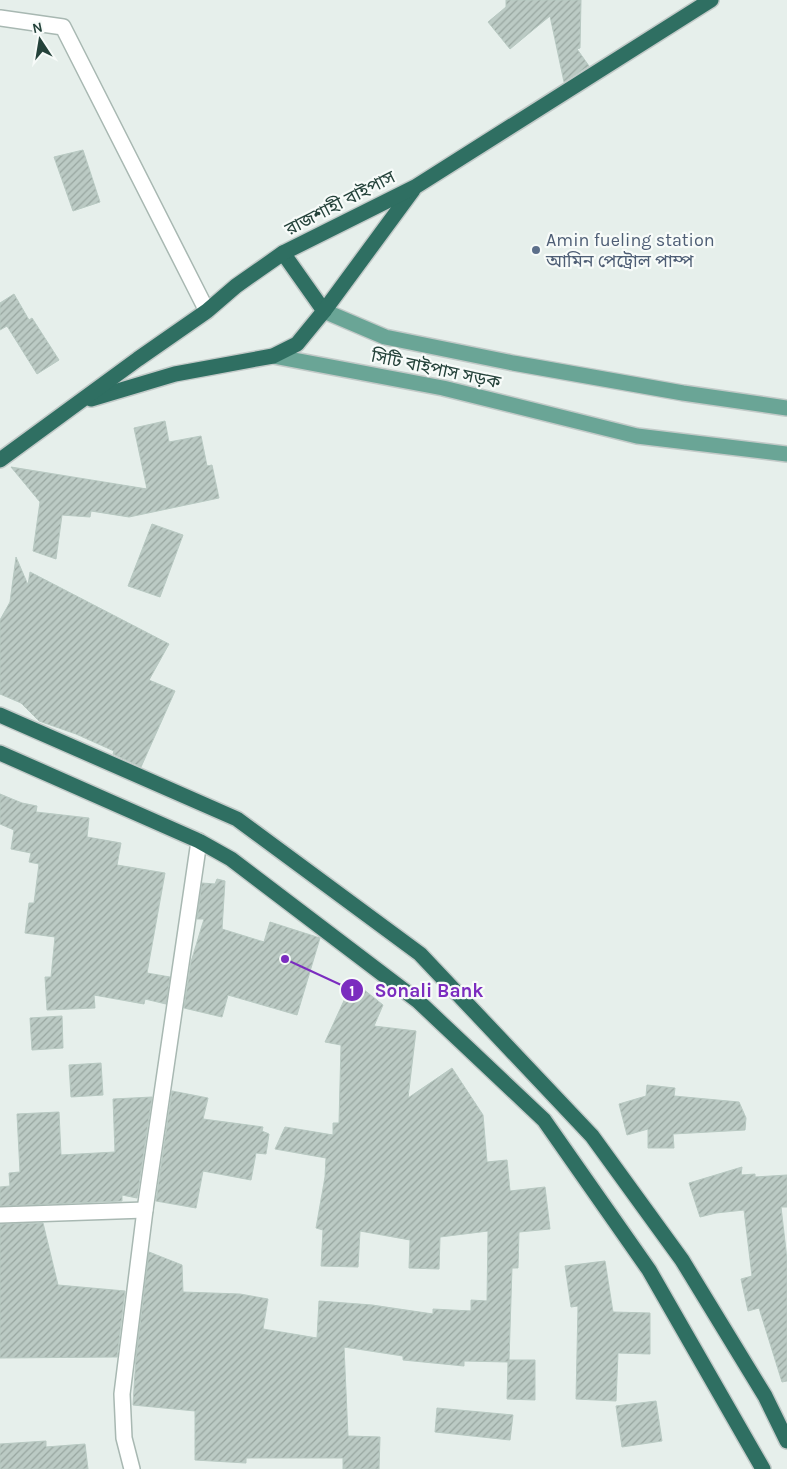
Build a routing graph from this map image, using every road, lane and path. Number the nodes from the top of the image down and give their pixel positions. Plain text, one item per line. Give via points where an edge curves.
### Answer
1 (711, 0) edge
2 (0, 18) edge
3 (415, 187) junction
4 (283, 253) junction
5 (207, 311) junction
6 (324, 311) junction
7 (273, 356) junction
8 (80, 402) junction
9 (787, 408) edge
10 (787, 454) edge
11 (0, 460) edge
12 (0, 715) edge
13 (0, 753) edge
14 (200, 841) junction
15 (144, 1210) junction
16 (0, 1215) edge
17 (787, 1441) edge
18 (132, 1469) edge
19 (763, 1469) edge

1 - 3 highway, রাজশাহী বাইপাস
2 - 5 street via 63,27
3 - 4 highway, রাজশাহী বাইপাস
3 - 6 highway
4 - 5 highway, রাজশাহী বাইপাস
4 - 6 highway
5 - 8 highway, রাজশাহী বাইপাস
6 - 7 highway via 297,344
6 - 9 main road via 385,337 673,392
7 - 8 highway, সিটি বাইপাস সড়ক via 175,374
7 - 10 main road, সিটি বাইপাস সড়ক via 443,388 637,436
8 - 11 highway, রাজশাহী বাইপাস
12 - 17 highway via 237,819 420,954 592,1136 682,1260 765,1396
13 - 14 highway
14 - 15 street
14 - 19 highway via 232,859 418,1001 544,1120 650,1270
15 - 16 street
15 - 18 street via 122,1394 124,1438

